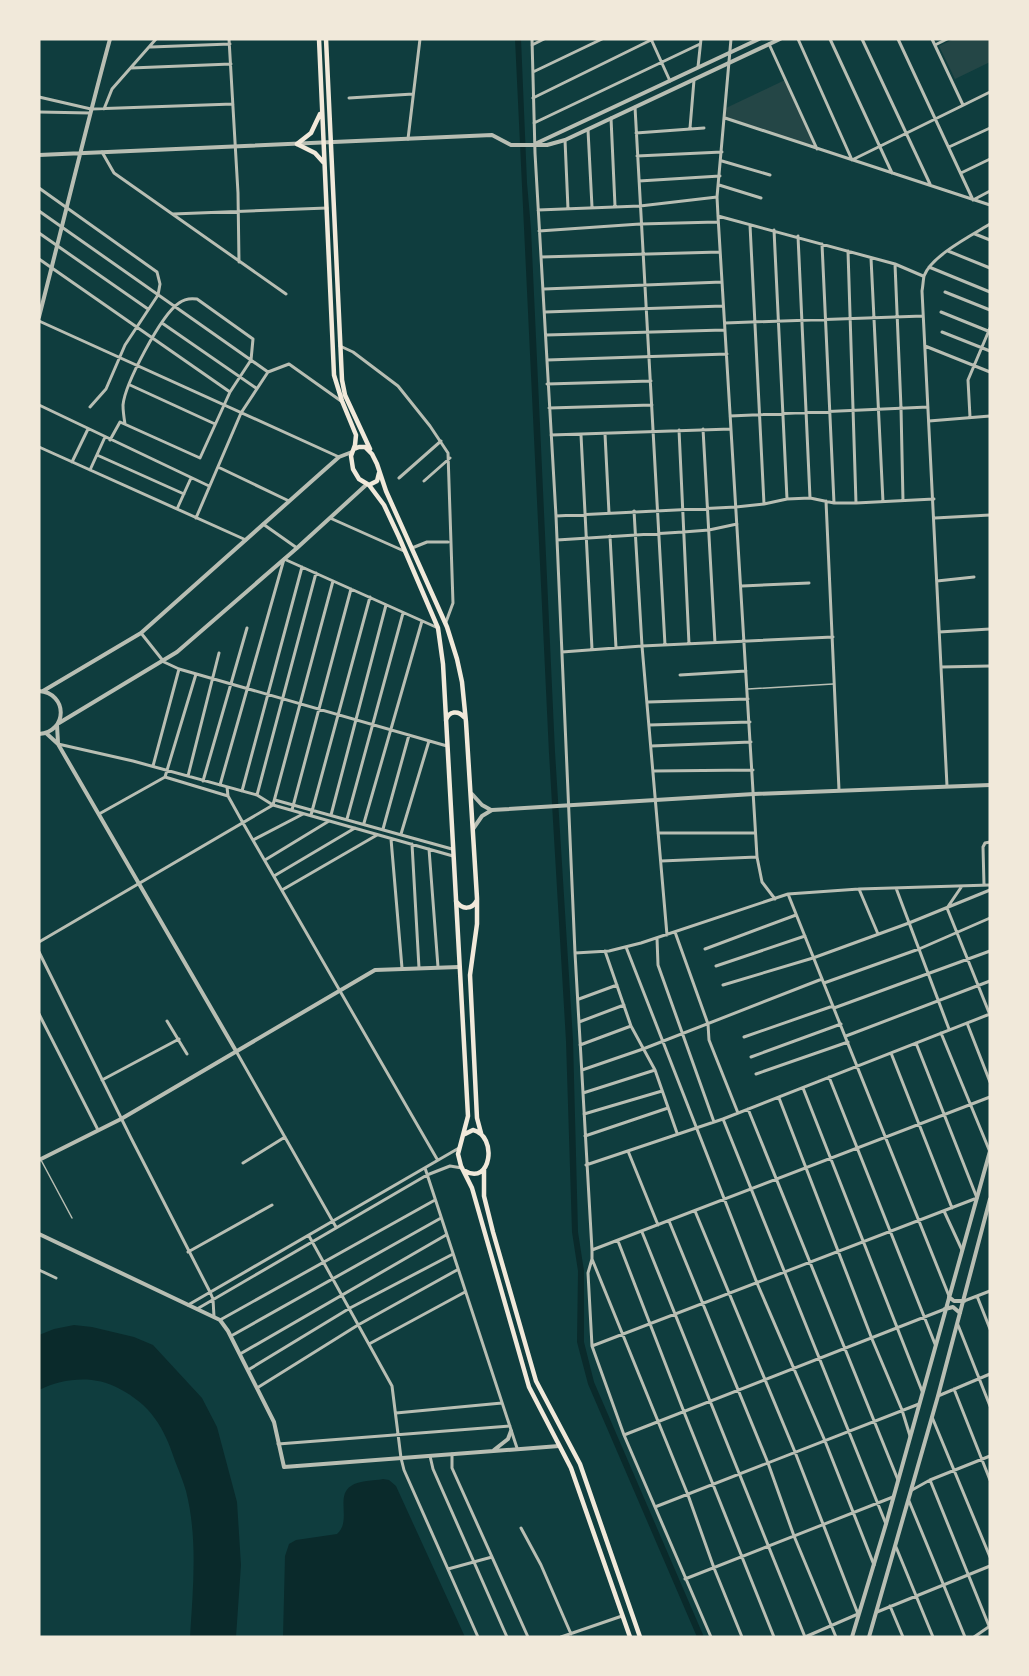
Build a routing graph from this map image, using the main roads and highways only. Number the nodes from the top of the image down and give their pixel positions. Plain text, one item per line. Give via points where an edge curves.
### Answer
1 (319, 39) edge
2 (326, 39) edge
3 (321, 109) junction
4 (324, 163) junction
5 (353, 450) junction
6 (372, 454) junction
7 (379, 473) junction
8 (368, 485) junction
9 (466, 722) junction
10 (445, 724) junction
11 (456, 898) junction
12 (477, 898) junction
13 (481, 1133) junction
14 (464, 1135) junction
15 (462, 1169) junction
16 (483, 1170) junction
17 (630, 1637) edge
18 (640, 1637) edge

1 - 3 main road
2 - 6 main road via 342,380
3 - 4 main road
3 - 4 main road via 316,126 297,144
4 - 5 main road via 334,375 356,433
5 - 6 main road via 365,447
5 - 8 main road via 353,469
6 - 7 main road
7 - 8 main road via 375,482
7 - 9 main road via 452,641
8 - 10 main road via 390,516 438,628
9 - 10 main road via 462,714 454,712
9 - 12 main road
10 - 11 main road
11 - 12 main road via 466,908 474,905
11 - 14 main road via 468,1116
12 - 13 main road via 470,975
13 - 14 main road via 471,1130
13 - 16 main road via 489,1149
14 - 15 main road via 459,1148
15 - 16 main road via 473,1174
15 - 17 main road via 472,1188 529,1387 571,1468
16 - 18 main road via 484,1196 493,1233 536,1381 580,1464

